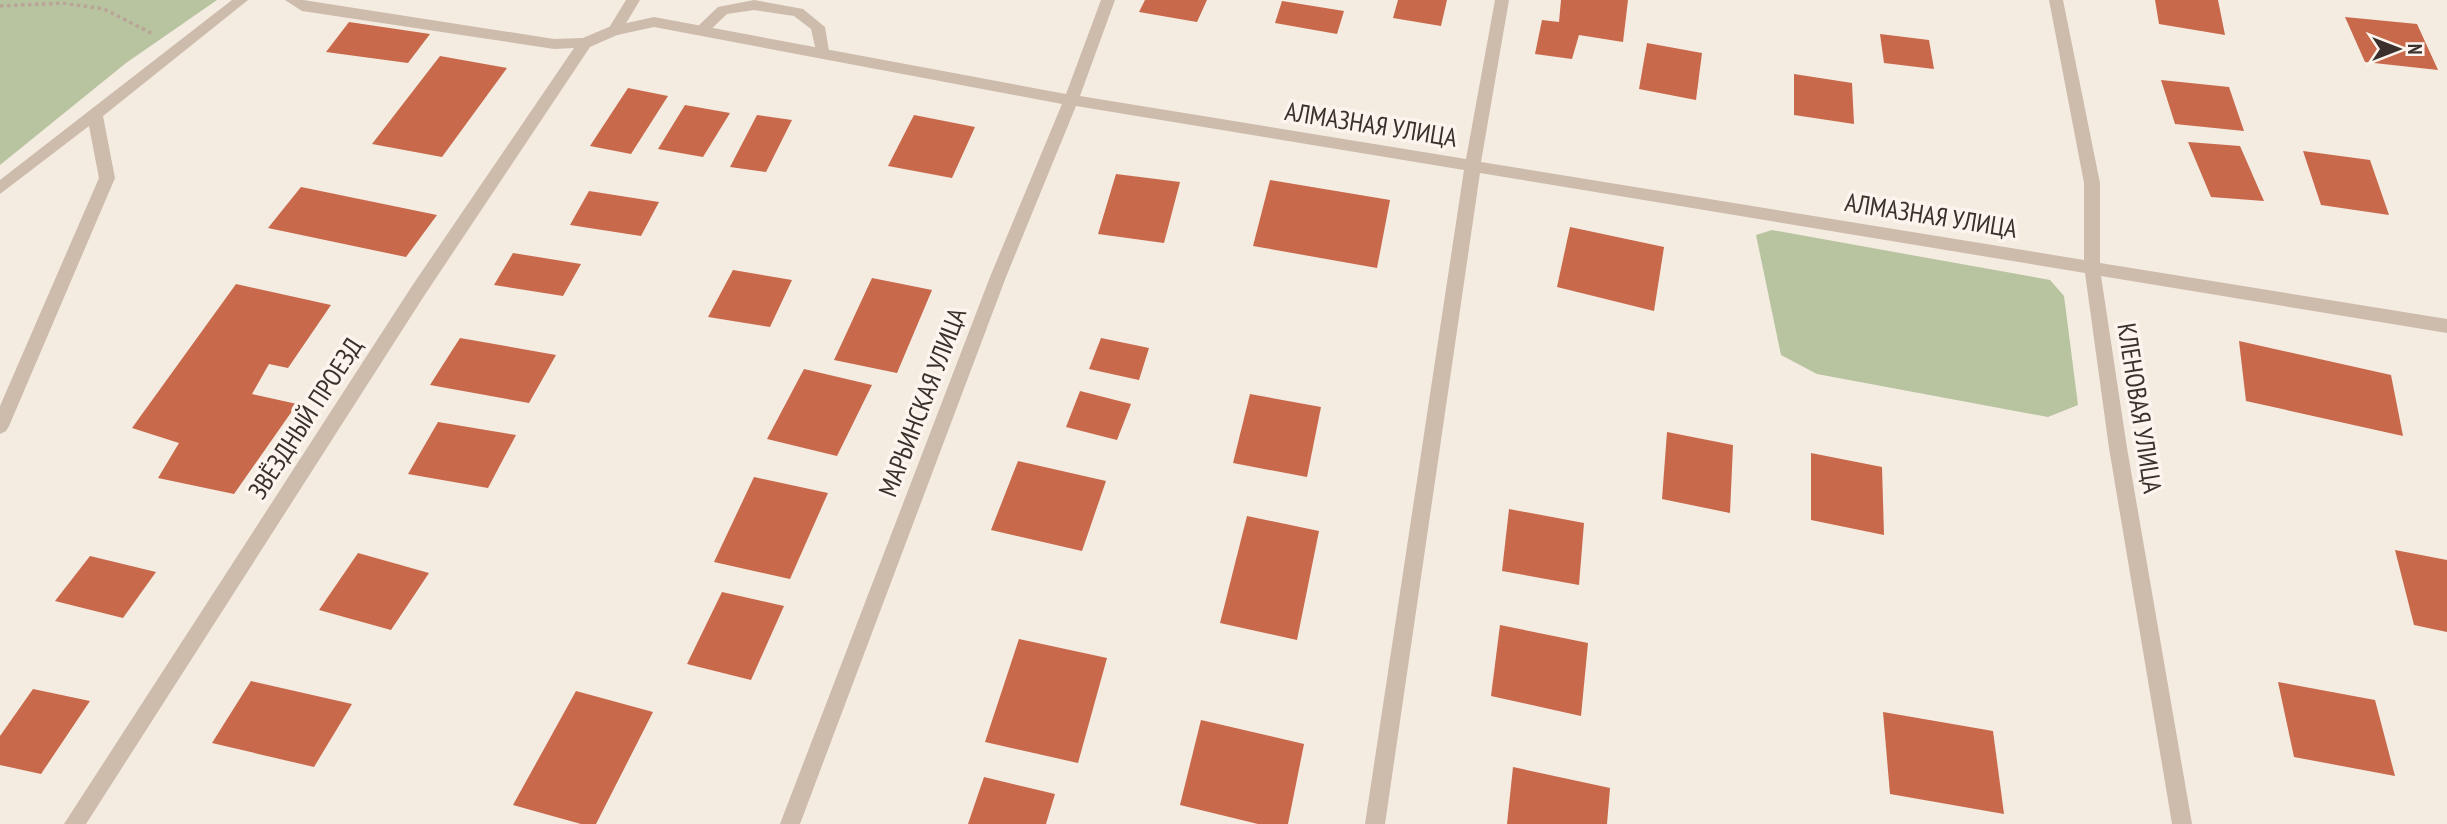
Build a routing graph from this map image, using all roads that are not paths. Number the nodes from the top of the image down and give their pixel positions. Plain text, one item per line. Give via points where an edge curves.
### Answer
1 (241, 0) edge
2 (292, 0) edge
3 (633, 0) edge
4 (1108, 0) edge
5 (1502, 0) edge
6 (2056, 0) edge
7 (702, 29) junction
8 (614, 32) junction
9 (585, 43) junction
10 (821, 51) junction
11 (1070, 100) junction
12 (95, 116) junction
13 (1473, 165) junction
14 (0, 188) edge
15 (2092, 267) junction
16 (2447, 326) edge
17 (0, 426) edge
18 (74, 824) edge
19 (790, 824) edge
20 (1375, 824) edge
21 (2182, 824) edge

1 - 12 street
2 - 9 street, АЛМАЗНАЯ УЛИЦА via 302,6 554,44
3 - 8 street
4 - 11 street, МАРЬИНСКАЯ УЛИЦА
5 - 13 street
6 - 15 street, КЛЕНОВАЯ УЛИЦА via 2092,183
7 - 8 street, АЛМАЗНАЯ УЛИЦА via 654,22
7 - 10 street, АЛМАЗНАЯ УЛИЦА
7 - 10 street via 723,10 754,5 798,12 817,27
8 - 9 street, АЛМАЗНАЯ УЛИЦА
9 - 18 street, ЗВЁЗДНЫЙ ПРОЕЗД via 418,291
10 - 11 street, АЛМАЗНАЯ УЛИЦА
11 - 13 street, АЛМАЗНАЯ УЛИЦА
11 - 19 street, МАРЬИНСКАЯ УЛИЦА
12 - 14 street
12 - 17 street via 107,178
13 - 15 street, АЛМАЗНАЯ УЛИЦА
13 - 20 street
15 - 16 street, АЛМАЗНАЯ УЛИЦА
15 - 21 street, КЛЕНОВАЯ УЛИЦА

